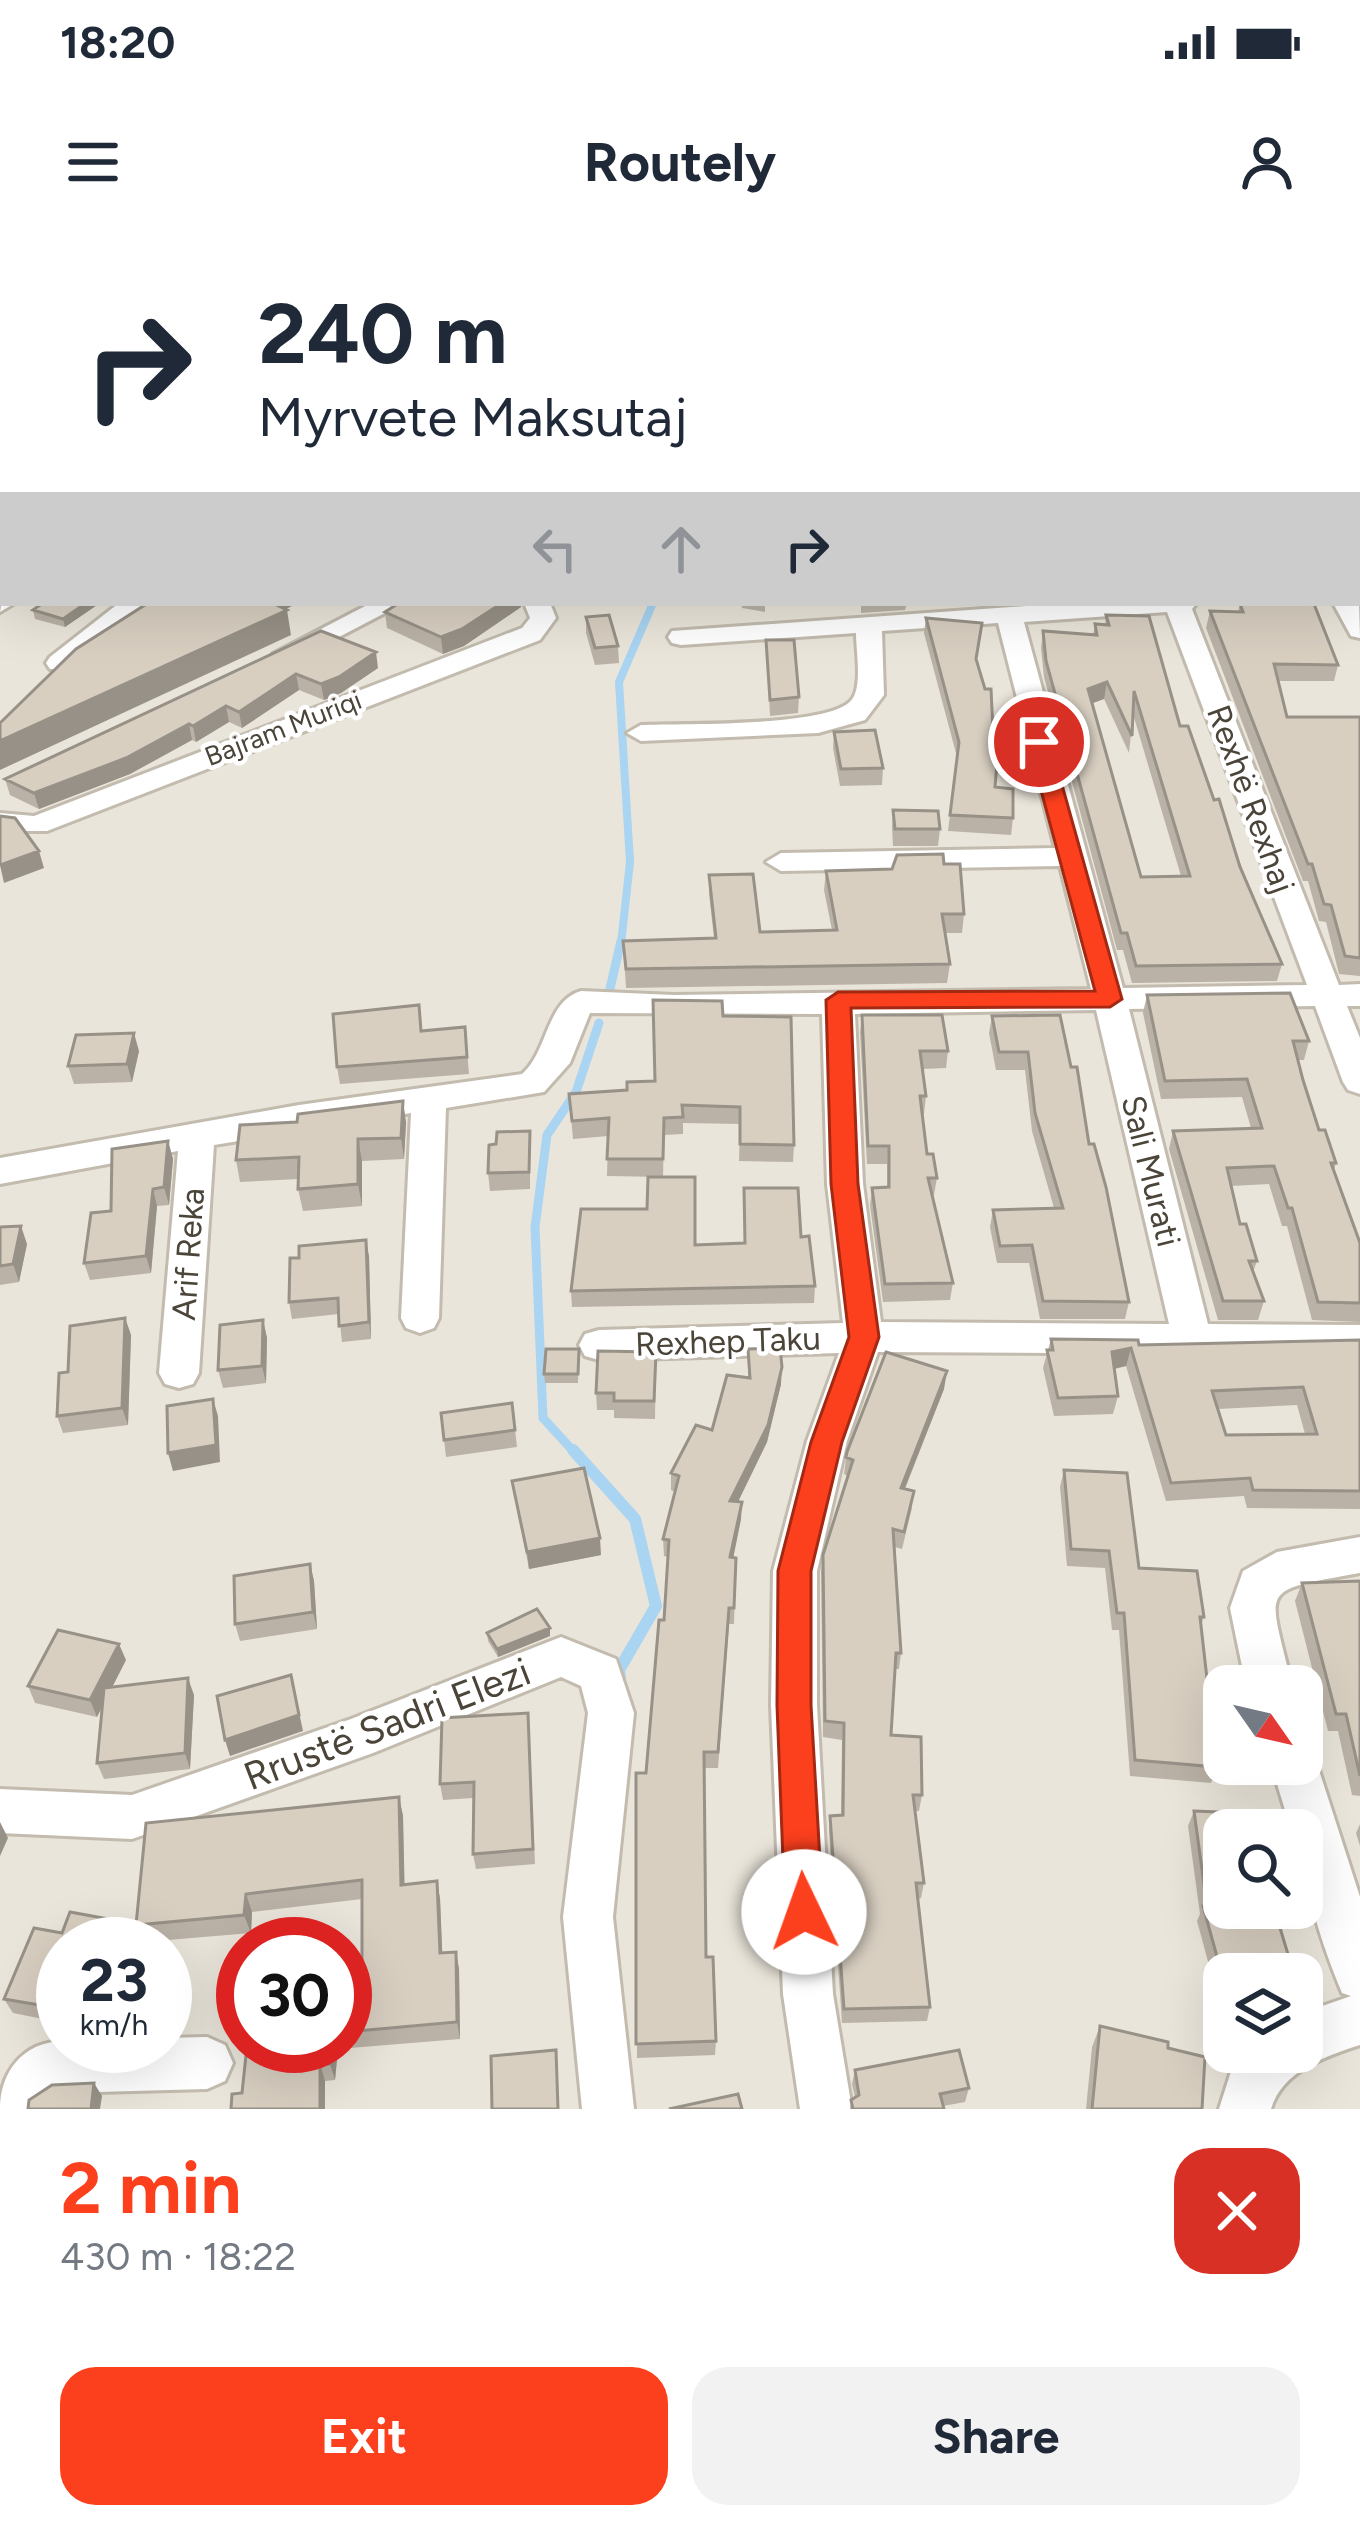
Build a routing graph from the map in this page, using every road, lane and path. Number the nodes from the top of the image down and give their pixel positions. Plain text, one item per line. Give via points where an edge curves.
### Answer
1 (131, 606) edge
2 (385, 606) edge
3 (538, 606) edge
4 (1102, 606) edge
5 (1181, 606) edge
6 (1050, 608) edge
7 (1009, 615) junction
8 (869, 626) junction
9 (681, 638) dead end
10 (59, 664) edge
11 (256, 668) edge
12 (641, 733) dead end
13 (0, 821) edge
14 (1071, 857) junction
15 (781, 862) dead end
16 (1324, 995) junction
17 (1360, 995) edge
18 (1110, 999) junction
19 (838, 1000) junction
20 (1360, 1082) edge
21 (429, 1099) junction
22 (197, 1135) junction
23 (0, 1171) edge
24 (420, 1318) dead end
25 (864, 1337) junction
26 (1360, 1340) edge
27 (1193, 1342) junction
28 (599, 1346) edge
29 (178, 1373) dead end
30 (1360, 1555) edge
31 (1264, 1665) edge
32 (1301, 1785) edge
33 (0, 1810) edge
34 (1360, 1975) edge
35 (1360, 2019) edge
36 (1323, 2032) edge
37 (207, 2063) dead end
38 (1261, 2073) edge
39 (16, 2109) edge
40 (608, 2109) edge
41 (826, 2109) edge
42 (1245, 2109) edge

1 - 10 street
2 - 11 street
3 - 13 street, Bajram Muriqi via 543,618 531,634 37,825
4 - 6 street
5 - 16 street, Rexhë Rexhaj
6 - 7 street
7 - 8 street
7 - 14 street, Sali Murati
8 - 9 street
8 - 12 street via 870,695 854,714 818,725
14 - 15 street
14 - 18 street, Sali Murati
16 - 17 street
16 - 18 street
16 - 20 street, Rexhë Rexhaj
18 - 19 street
18 - 27 street, Sali Murati
19 - 21 street, Arif Reka via 581,1002 568,1016 553,1069 532,1084
19 - 25 street via 844,1184
21 - 22 street, Arif Reka
21 - 24 street
22 - 23 street, Arif Reka
22 - 29 street, Arif Reka
25 - 27 street, Rexhep Taku
25 - 28 street, Rexhep Taku
25 - 41 street via 795,1571 808,1994
26 - 27 street, Rexhep Taku
30 - 31 street via 1277,1570 1258,1584 1252,1608
32 - 34 street
33 - 40 street, Rrustë Sadri Elezi via 132,1817 561,1658 600,1673 611,1713 588,1917
35 - 36 street
37 - 39 street via 51,2067 26,2087
38 - 42 street

